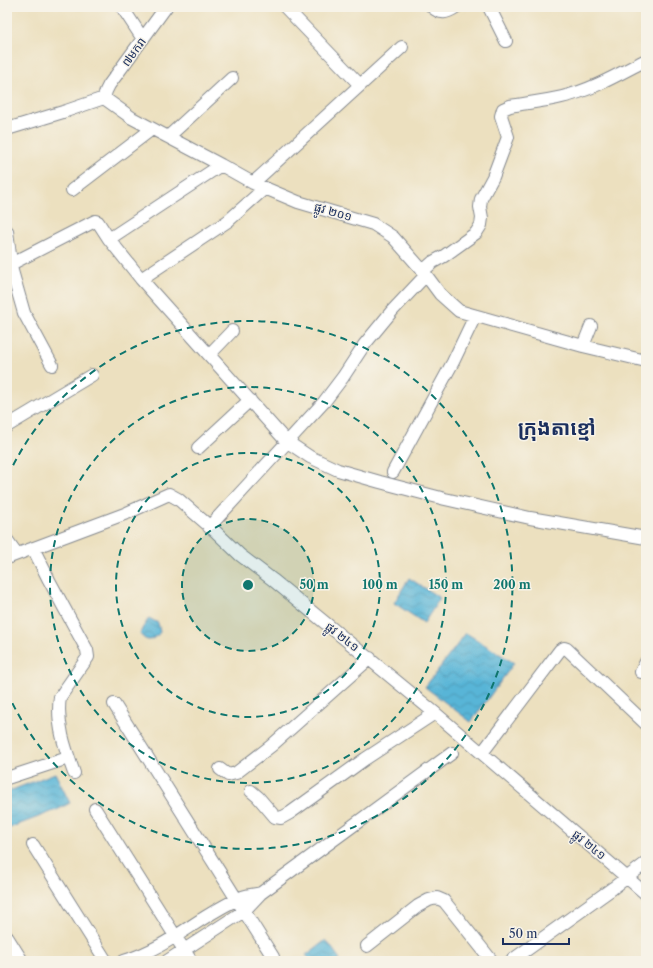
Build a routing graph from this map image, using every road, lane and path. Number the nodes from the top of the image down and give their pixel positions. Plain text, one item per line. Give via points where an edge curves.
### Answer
1 (122, 7) edge
2 (166, 7) edge
3 (285, 7) edge
4 (432, 7) edge
5 (456, 7) edge
6 (489, 7) edge
7 (143, 39) junction
8 (506, 41) dead end
9 (402, 47) dead end
10 (646, 60) edge
11 (232, 78) dead end
12 (360, 85) junction
13 (104, 98) junction
14 (7, 129) edge
15 (152, 129) junction
16 (168, 137) junction
17 (221, 165) junction
18 (253, 183) junction
19 (265, 188) junction
20 (72, 190) dead end
21 (7, 231) edge
22 (109, 239) junction
23 (10, 269) edge
24 (425, 273) junction
25 (141, 279) junction
26 (475, 316) junction
27 (590, 326) dead end
28 (232, 331) dead end
29 (583, 346) junction
30 (209, 355) junction
31 (646, 361) edge
32 (52, 365) dead end
33 (92, 375) dead end
34 (250, 400) junction
35 (7, 426) edge
36 (286, 441) junction
37 (198, 448) dead end
38 (393, 472) dead end
39 (209, 527) junction
40 (646, 538) edge
41 (7, 540) edge
42 (33, 548) junction
43 (12, 556) edge
44 (370, 658) junction
45 (114, 704) dead end
46 (435, 713) junction
47 (646, 724) edge
48 (452, 753) dead end
49 (482, 753) junction
50 (68, 758) junction
51 (220, 770) dead end
52 (74, 773) dead end
53 (7, 778) edge
54 (251, 791) dead end
55 (95, 809) dead end
56 (33, 845) dead end
57 (646, 863) edge
58 (627, 877) junction
59 (261, 893) junction
60 (646, 894) edge
61 (237, 900) junction
62 (244, 911) junction
63 (7, 936) edge
64 (176, 936) junction
65 (367, 946) dead end
66 (184, 950) junction
67 (273, 956) dead end
68 (22, 961) edge
69 (106, 961) edge
70 (124, 961) edge
71 (167, 961) edge
72 (192, 961) edge
73 (492, 961) edge
74 (511, 961) edge

1 - 7 street
2 - 7 street, ៧មករា
3 - 12 street
4 - 5 street via 443,13
6 - 8 street
7 - 13 street, ៧មករា via 106,91
9 - 12 street
10 - 24 street via 587,89 503,109 501,116 508,137 481,200 481,225 476,233 433,262
11 - 16 street
12 - 18 street
13 - 14 street
13 - 15 street, ផ្លូវ ២០១
15 - 16 street, ផ្លូវ ២០១
15 - 20 street
16 - 17 street, ផ្លូវ ២០១
17 - 18 street, ផ្លូវ ២០១
17 - 22 street
18 - 19 street, ផ្លូវ ២០១
19 - 24 street, ផ្លូវ ២០១ via 298,202 373,224 392,237
19 - 25 street via 228,220
21 - 23 street
22 - 23 street via 96,221
22 - 25 street
23 - 32 street via 24,313
24 - 26 street, ផ្លូវ ២០១ via 440,294 459,311
24 - 36 street via 364,344 324,402
25 - 30 street
26 - 29 street, ផ្លូវ ២០១
26 - 38 street
27 - 29 street
28 - 30 street
29 - 31 street, ផ្លូវ ២០១
30 - 34 street
33 - 35 street
34 - 36 street
34 - 37 street
36 - 39 street
36 - 40 street via 310,458 338,470 380,482 530,518
39 - 42 street, ផ្លូវ ២៤១ via 169,494 127,513
39 - 44 street, ផ្លូវ ២៤១ via 240,555
41 - 43 street
42 - 43 street, ផ្លូវ ២៤១
42 - 50 street via 87,650 88,657 60,697 62,736
44 - 46 street, ផ្លូវ ២៤១
44 - 51 street via 271,746 236,773 228,775
45 - 61 street
46 - 49 street, ផ្លូវ ២៤១
46 - 54 street via 281,818 275,817
47 - 49 street via 564,648
48 - 59 street
49 - 58 street, ផ្លូវ ២៤១
50 - 52 street
50 - 53 street
55 - 64 street
56 - 69 street
57 - 58 street
58 - 60 street, ផ្លូវ ២៤១
58 - 74 street
59 - 61 street
59 - 62 street
61 - 62 street
61 - 64 street
62 - 66 street
62 - 67 street
63 - 68 street
64 - 66 street
64 - 70 street via 160,946
65 - 73 street via 418,906 437,898 444,901
66 - 71 street
66 - 72 street

